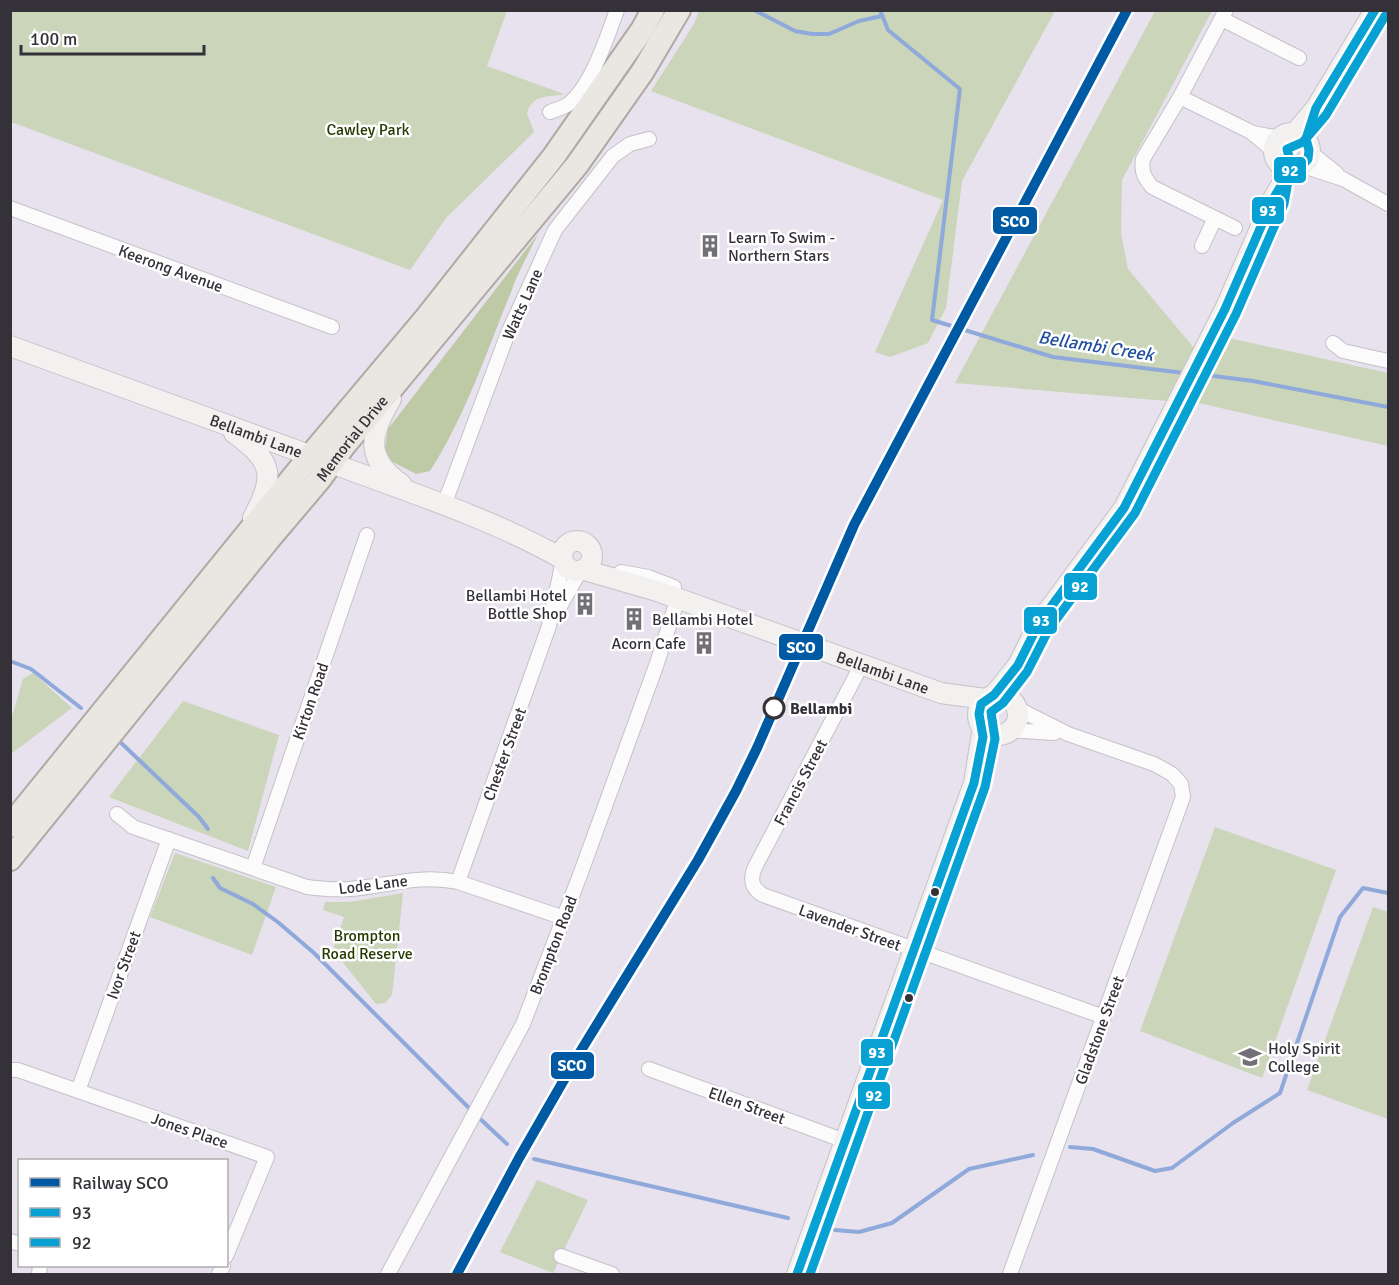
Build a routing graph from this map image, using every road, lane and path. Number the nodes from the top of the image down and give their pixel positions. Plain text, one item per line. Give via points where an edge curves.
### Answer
1 (617, 10) edge
2 (653, 10) edge
3 (679, 10) edge
4 (1375, 10) edge
5 (1224, 15) edge
6 (1299, 58) dead end
7 (1180, 97) junction
8 (550, 112) dead end
9 (649, 139) dead end
10 (1292, 151) junction
11 (1389, 204) edge
12 (10, 208) edge
13 (1215, 218) junction
14 (1235, 228) dead end
15 (1202, 246) dead end
16 (332, 327) dead end
17 (1333, 343) dead end
18 (10, 346) edge
19 (1389, 361) edge
20 (409, 368) junction
21 (219, 422) junction
22 (321, 459) junction
23 (418, 495) junction
24 (444, 505) junction
25 (501, 529) junction
26 (367, 535) dead end
27 (572, 541) junction
28 (241, 542) junction
29 (592, 550) junction
30 (572, 565) junction
31 (621, 572) junction
32 (657, 591) junction
33 (678, 598) junction
34 (744, 622) junction
35 (549, 626) junction
36 (862, 664) junction
37 (1018, 665) junction
38 (941, 693) junction
39 (989, 697) junction
40 (1016, 706) junction
41 (981, 724) junction
42 (1009, 731) junction
43 (1068, 734) junction
44 (974, 783) junction
45 (117, 814) dead end
46 (10, 826) edge
47 (169, 839) junction
48 (10, 859) edge
49 (755, 867) joint
50 (253, 868) junction
51 (458, 882) junction
52 (564, 918) junction
53 (914, 950) junction
54 (1104, 1017) junction
55 (649, 1069) dead end
56 (10, 1070) edge
57 (78, 1091) junction
58 (846, 1141) junction
59 (228, 1251) edge
60 (561, 1256) dead end
61 (594, 1272) edge
62 (388, 1275) edge
63 (612, 1275) edge
64 (797, 1275) edge
65 (1010, 1275) edge

1 - 8 street via 593,71 567,105
2 - 22 main road, Memorial Drive via 554,156
3 - 20 main road, Memorial Drive via 643,71 577,165
4 - 10 main road
5 - 6 street
5 - 7 street
7 - 10 street
7 - 13 street via 1143,159 1143,177 1152,187
9 - 24 street, Watts Lane via 630,144 613,156 555,230 508,333
10 - 11 street
10 - 37 main road via 1212,336 1124,508 1039,623
12 - 16 street, Keerong Avenue
13 - 14 street
13 - 15 street
17 - 19 street via 1343,351
18 - 21 main road, Bellambi Lane
20 - 22 main road, Memorial Drive
20 - 23 main road via 383,412 373,441 384,470
21 - 22 main road, Bellambi Lane
21 - 28 main road via 259,454 267,468 261,502
22 - 23 main road, Bellambi Lane
22 - 28 main road, Memorial Drive
22 - 48 main road, Memorial Drive
23 - 24 main road, Bellambi Lane
24 - 25 main road, Bellambi Lane
25 - 27 main road via 541,539
25 - 30 main road
26 - 50 street, Kirton Road
27 - 29 main road via 583,541
27 - 30 main road via 565,546
28 - 46 main road, Memorial Drive
29 - 30 main road via 591,564
29 - 31 main road
30 - 32 main road
30 - 35 street
30 - 35 street
31 - 32 main road
31 - 34 street via 648,577 704,598
32 - 33 main road, Bellambi Lane
33 - 34 main road, Bellambi Lane
33 - 52 street, Brompton Road
34 - 36 main road, Bellambi Lane
35 - 51 street, Chester Street
36 - 38 main road, Bellambi Lane
36 - 49 street, Francis Street
37 - 39 main road
37 - 40 main road
38 - 39 main road, Bellambi Lane
38 - 41 main road, Bellambi Lane
39 - 40 main road via 1006,696
39 - 41 main road via 979,709
40 - 42 main road via 1017,720
40 - 43 street
41 - 42 main road via 992,733
41 - 44 main road
42 - 43 street
42 - 44 main road
43 - 54 street, Gladstone Street via 1154,764 1181,784 1183,797
44 - 53 main road
45 - 47 street, Lode Lane via 133,827
47 - 50 street, Lode Lane
47 - 57 street, Ivor Street
49 - 53 street, Lavender Street via 752,883 763,895
50 - 51 street, Lode Lane via 307,887 331,890 422,878
51 - 52 street, Lode Lane
52 - 62 street, Brompton Road via 523,1023
53 - 54 street, Lavender Street
53 - 58 main road
54 - 65 street, Gladstone Street
55 - 58 street, Ellen Street
56 - 57 street, Jones Place
57 - 59 street, Jones Place via 267,1156
58 - 64 main road
60 - 61 street
61 - 63 street

